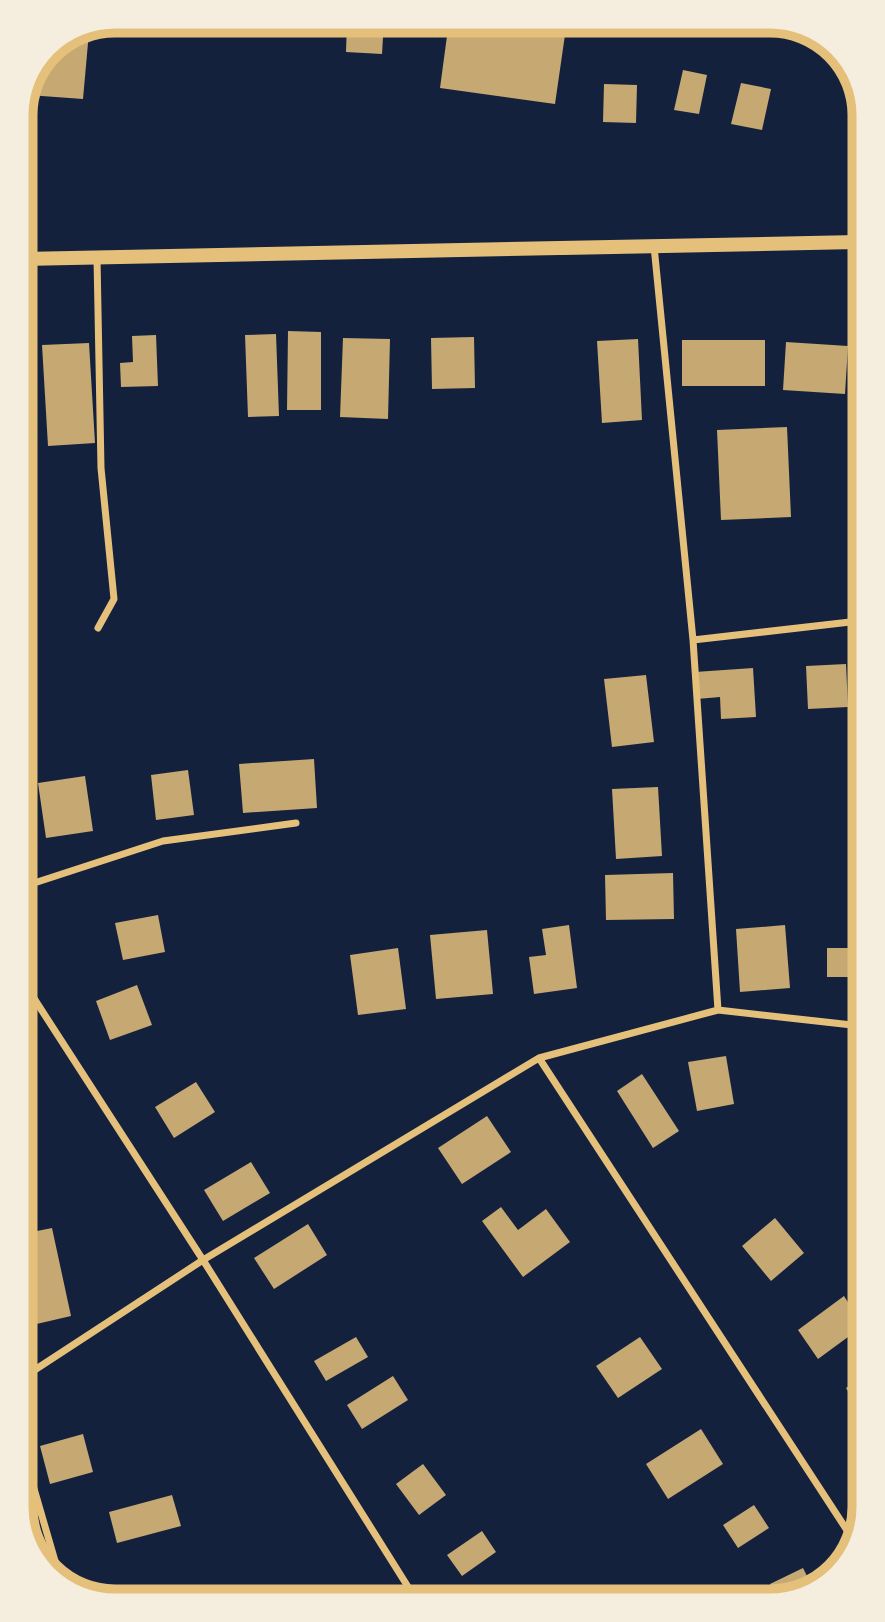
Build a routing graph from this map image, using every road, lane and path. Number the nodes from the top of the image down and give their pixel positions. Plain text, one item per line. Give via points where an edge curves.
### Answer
1 (852, 242) edge
2 (654, 246) junction
3 (97, 258) junction
4 (33, 259) edge
5 (852, 622) edge
6 (98, 628) dead end
7 (693, 640) junction
8 (296, 823) dead end
9 (33, 883) edge
10 (33, 997) edge
11 (718, 1010) junction
12 (852, 1025) edge
13 (539, 1058) junction
14 (203, 1260) junction
15 (33, 1371) edge
16 (33, 1485) edge
17 (848, 1531) edge
18 (56, 1564) edge
19 (409, 1589) edge

1 - 2 main road
2 - 3 main road
2 - 7 street
3 - 4 main road
3 - 6 street via 101,468 114,599
5 - 7 street
7 - 11 street
8 - 9 street via 163,841
10 - 14 street
11 - 12 street
11 - 13 street
13 - 14 street
13 - 17 street
14 - 15 street
14 - 19 street
16 - 18 street

